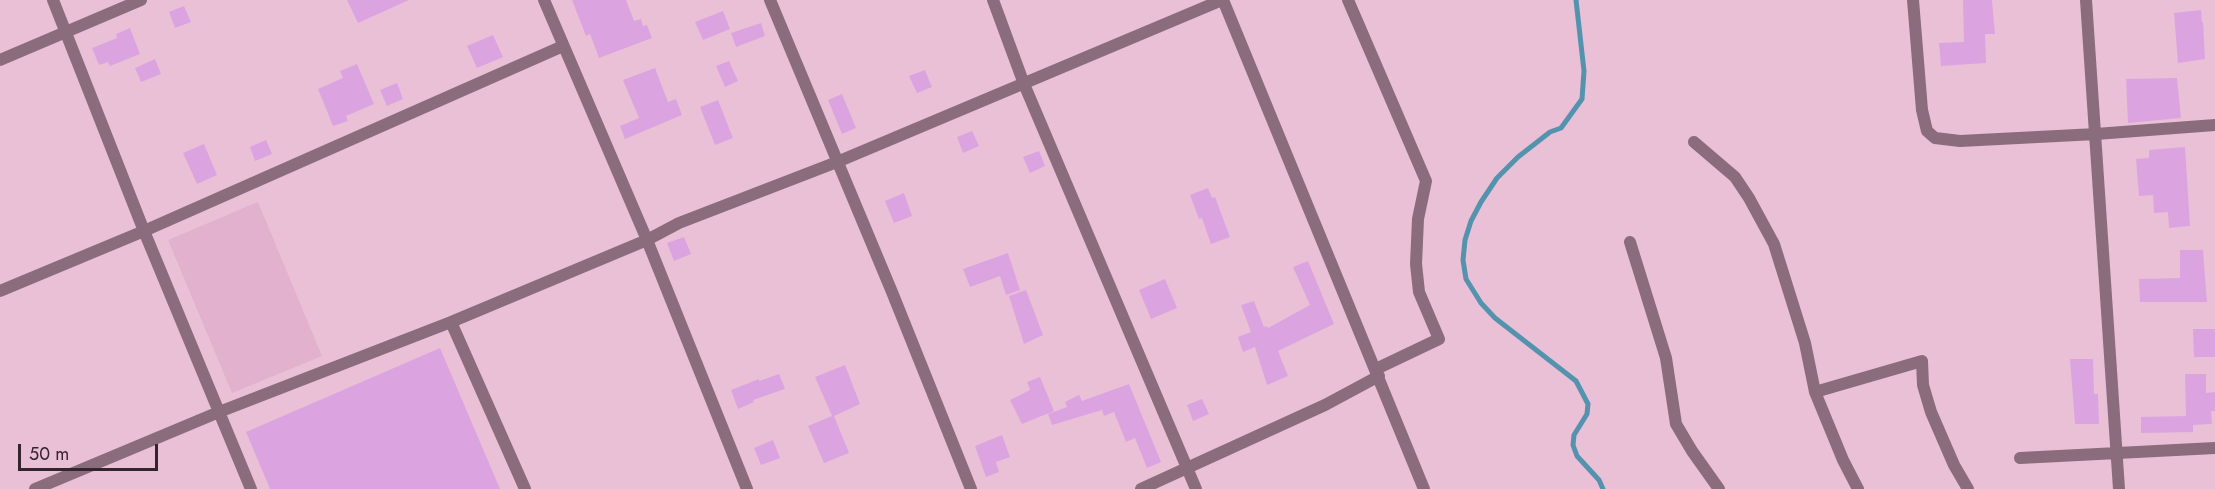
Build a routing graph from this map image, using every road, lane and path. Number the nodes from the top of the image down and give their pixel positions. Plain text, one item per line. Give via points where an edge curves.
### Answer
1 (53, 0) edge
2 (141, 0) edge
3 (544, 0) edge
4 (770, 0) edge
5 (993, 0) edge
6 (1223, 0) edge
7 (1348, 0) edge
8 (1913, 0) edge
9 (2086, 0) edge
10 (66, 30) junction
11 (563, 46) junction
12 (0, 60) edge
13 (1024, 84) junction
14 (2215, 125) edge
15 (2096, 134) junction
16 (1694, 141) dead end
17 (837, 162) junction
18 (144, 231) junction
19 (647, 240) junction
20 (1630, 242) dead end
21 (0, 291) edge
22 (451, 322) junction
23 (1377, 372) junction
24 (1815, 392) junction
25 (219, 412) junction
26 (2215, 448) edge
27 (2116, 453) junction
28 (2020, 458) dead end
29 (1188, 469) junction
30 (35, 489) edge
31 (251, 489) edge
32 (525, 489) edge
33 (747, 489) edge
34 (971, 489) edge
35 (1141, 489) edge
36 (1196, 489) edge
37 (1424, 489) edge
38 (1719, 489) edge
39 (1858, 489) edge
40 (1968, 489) edge
41 (2119, 489) edge

1 - 10 street
2 - 10 street
3 - 11 street
4 - 17 street
5 - 13 street
6 - 13 street
6 - 23 street
7 - 23 street via 1426,181 1418,219 1416,264 1419,292 1439,339
8 - 15 street via 1922,111 1927,131 1935,138 1960,141
9 - 15 street
10 - 12 street
10 - 18 street
11 - 18 street
11 - 19 street
13 - 17 street
13 - 29 street
14 - 15 street
15 - 27 street
16 - 24 street via 1735,177 1774,244 1805,343
17 - 19 street via 679,223
17 - 34 street
18 - 21 street
18 - 25 street
19 - 22 street
19 - 33 street
20 - 38 street via 1666,358 1676,424
22 - 25 street
22 - 32 street
23 - 29 street via 1324,405
23 - 37 street
24 - 39 street
24 - 40 street via 1922,361 1923,385 1931,412
25 - 30 street
25 - 31 street
26 - 27 street
27 - 28 street
27 - 41 street
29 - 35 street
29 - 36 street

